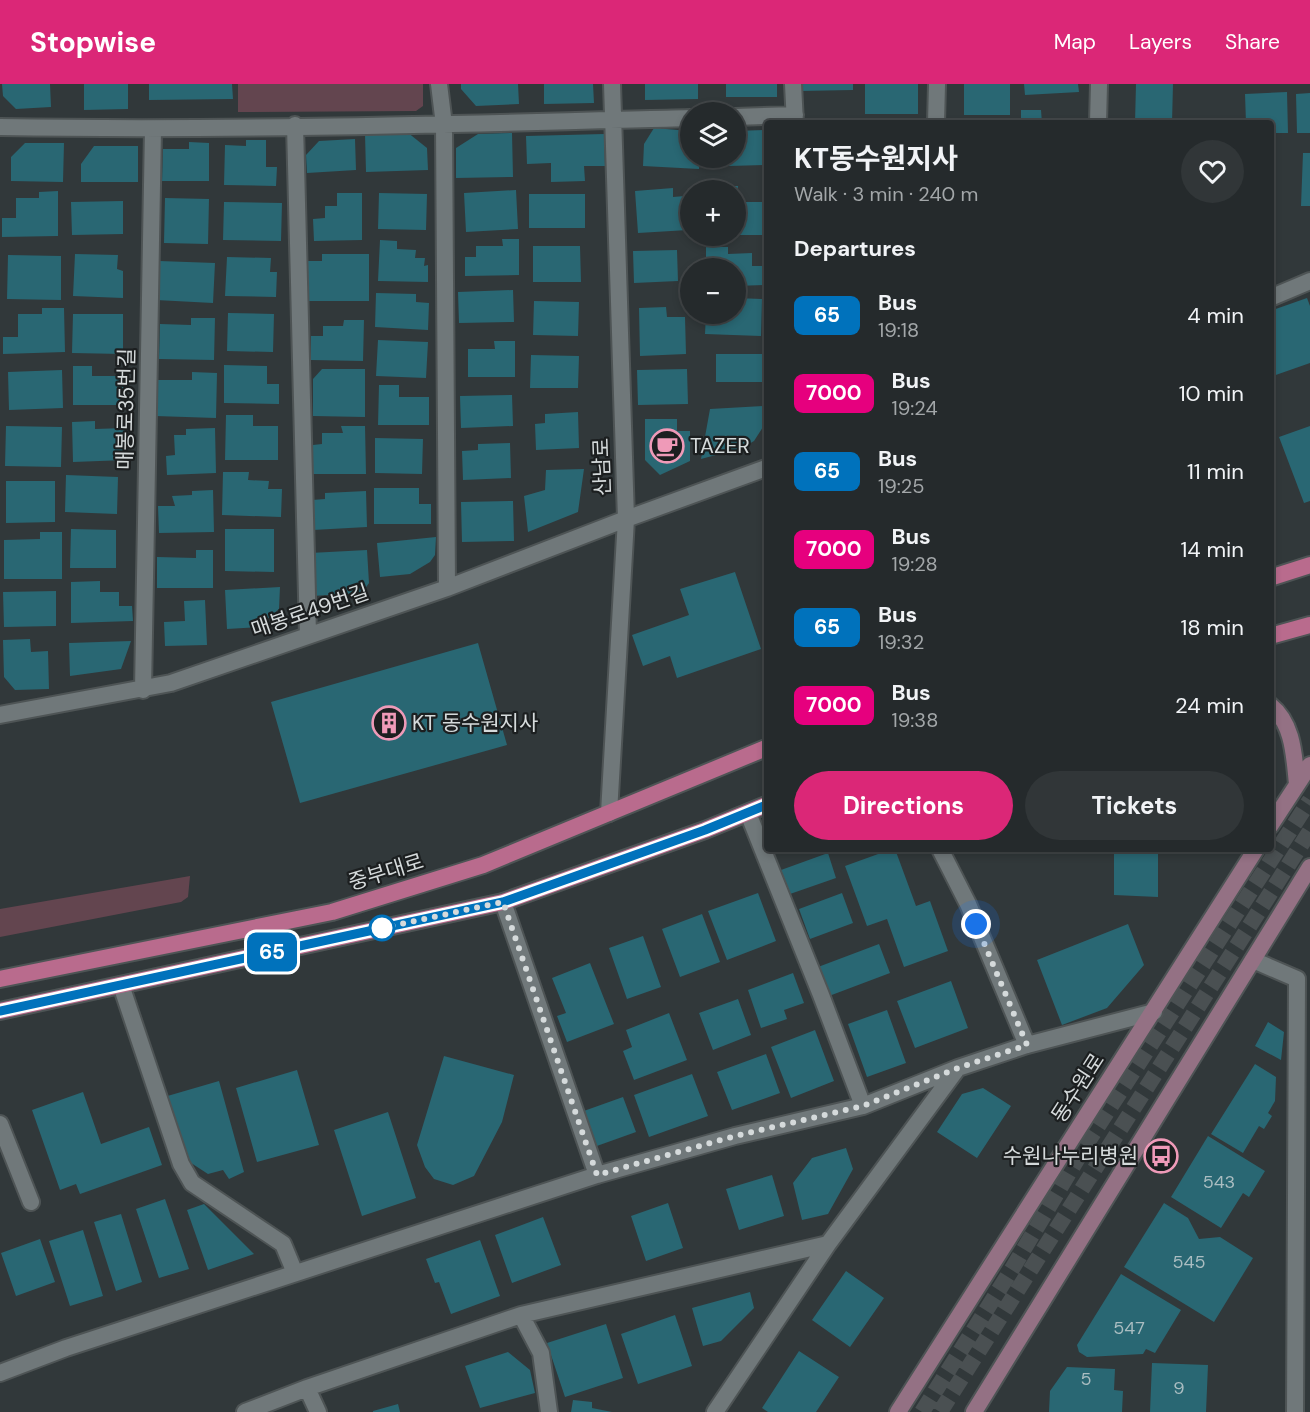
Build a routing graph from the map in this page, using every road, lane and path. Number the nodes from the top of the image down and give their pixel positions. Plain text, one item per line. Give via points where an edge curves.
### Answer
1 (440, 84) edge
2 (612, 84) edge
3 (793, 84) edge
4 (937, 84) edge
5 (1099, 84) edge
6 (746, 117) edge
7 (680, 118) edge
8 (795, 119) edge
9 (613, 120) junction
10 (936, 120) edge
11 (1098, 120) edge
12 (296, 125) junction
13 (444, 125) junction
14 (0, 127) edge
15 (153, 129) junction
16 (1310, 281) edge
17 (1274, 296) edge
18 (764, 469) edge
19 (626, 519) junction
20 (1310, 565) edge
21 (1274, 577) edge
22 (447, 588) junction
23 (1310, 625) edge
24 (308, 635) junction
25 (1274, 635) edge
26 (143, 690) junction
27 (1274, 710) edge
28 (0, 715) edge
29 (764, 749) edge
30 (1310, 765) edge
31 (1297, 784) junction
32 (764, 806) edge
33 (609, 813) junction
34 (748, 813) junction
35 (1274, 820) edge
36 (942, 852) edge
37 (1254, 852) edge
38 (1310, 867) edge
39 (503, 902) junction
40 (1253, 960) junction
41 (1304, 978) edge
42 (0, 979) edge
43 (121, 984) junction
44 (0, 1011) edge
45 (1154, 1011) junction
46 (1027, 1045) junction
47 (958, 1068) junction
48 (863, 1106) junction
49 (0, 1124) edge
50 (597, 1175) junction
51 (31, 1202) dead end
52 (828, 1244) junction
53 (295, 1273) junction
54 (521, 1315) junction
55 (0, 1373) edge
56 (307, 1388) junction
57 (245, 1412) edge
58 (318, 1412) edge
59 (549, 1412) edge
60 (715, 1412) edge
61 (898, 1412) edge
62 (974, 1412) edge
63 (1295, 1412) edge

1 - 13 street
2 - 9 street, 산남로
3 - 8 street
4 - 10 street
5 - 11 street
6 - 8 street
7 - 9 street
9 - 13 street
9 - 19 street, 산남로
12 - 13 street
12 - 15 street
12 - 24 street
13 - 22 street
14 - 15 street
15 - 26 street, 매봉로35번길
16 - 17 street
18 - 19 street, 매봉로49번길
19 - 22 street, 매봉로49번길
19 - 33 street, 산남로
20 - 21 main road
22 - 24 street, 매봉로49번길
23 - 25 main road
24 - 26 street, 매봉로49번길
26 - 28 street, 매봉로49번길
27 - 31 main road via 1287,726 1294,746
29 - 33 main road, 중부대로
30 - 31 main road
31 - 35 main road
32 - 34 main road
33 - 42 main road, 중부대로 via 483,865 332,912
34 - 39 main road
34 - 48 street
36 - 46 street via 968,904
37 - 45 main road, 동수원로
38 - 40 main road
39 - 43 main road
39 - 50 street
40 - 41 street
40 - 62 main road
41 - 63 street
43 - 44 main road
43 - 53 street via 181,1164 192,1183 283,1244
45 - 46 street
45 - 61 main road, 동수원로
46 - 47 street
47 - 48 street
47 - 52 street
48 - 50 street via 735,1136
49 - 51 street
50 - 53 street
52 - 54 street
52 - 60 street
53 - 55 street
54 - 56 street
54 - 59 street via 541,1353
56 - 57 street
56 - 58 street

